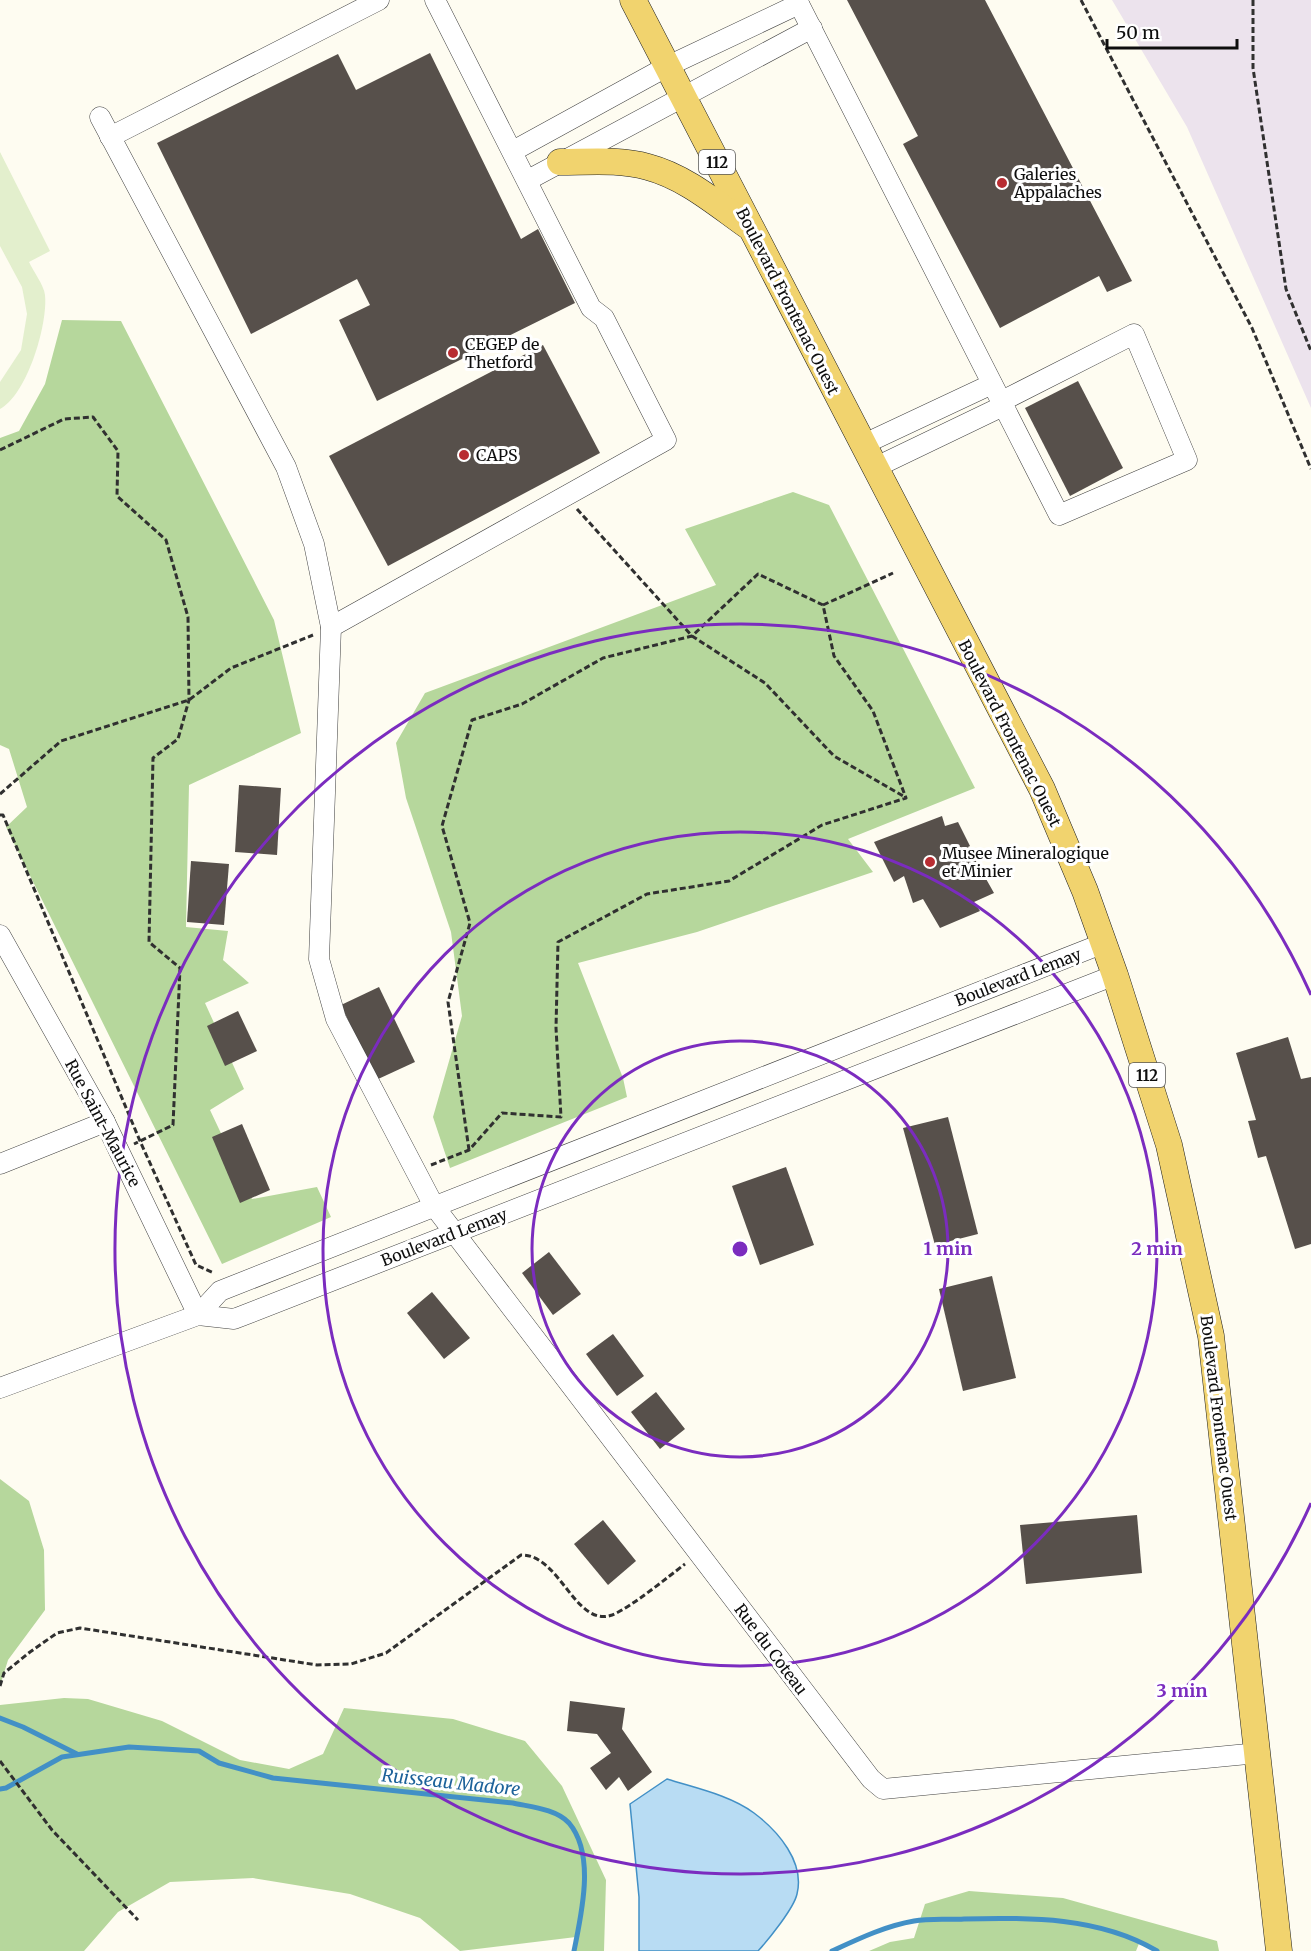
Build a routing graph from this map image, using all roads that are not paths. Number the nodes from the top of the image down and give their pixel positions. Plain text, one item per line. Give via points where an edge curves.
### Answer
1 (379, 0) edge
2 (435, 0) edge
3 (633, 0) edge
4 (798, 2) edge
5 (812, 28) junction
6 (668, 66) junction
7 (683, 95) junction
8 (100, 117) dead end
9 (110, 137) junction
10 (513, 151) junction
11 (560, 162) junction
12 (528, 180) junction
13 (751, 228) junction
14 (998, 397) junction
15 (861, 445) junction
16 (874, 468) junction
17 (331, 627) junction
18 (0, 934) edge
19 (1104, 943) junction
20 (1115, 975) junction
21 (931, 1011) junction
22 (946, 1041) junction
23 (671, 1113) junction
24 (105, 1122) junction
25 (687, 1142) junction
26 (0, 1164) edge
27 (434, 1206) junction
28 (454, 1233) junction
29 (198, 1315) junction
30 (0, 1388) edge
31 (1258, 1753) junction
32 (1279, 1951) edge

1 - 9 street
2 - 10 street
3 - 6 main road, Boulevard Frontenac Ouest / 112
4 - 5 street
4 - 6 street
5 - 7 street
5 - 14 street
6 - 7 main road, Boulevard Frontenac Ouest / 112
6 - 10 street
7 - 11 street
7 - 13 main road, Boulevard Frontenac Ouest / 112
8 - 9 street, Rue du Coteau
9 - 17 street, Rue du Coteau via 286,467 314,544
10 - 12 street
11 - 12 street
11 - 13 main road via 614,161 649,167 696,190
12 - 17 street via 591,308 604,318 666,440
13 - 15 main road, Boulevard Frontenac Ouest / 112
14 - 14 street via 1134,334 1187,460 1059,515
14 - 15 street
14 - 16 street
15 - 16 main road, Boulevard Frontenac Ouest / 112
16 - 19 main road, Boulevard Frontenac Ouest / 112 via 1042,789
17 - 27 street, Rue du Coteau via 319,959 336,1019
18 - 24 street, Rue Saint-Maurice
19 - 20 main road, Boulevard Frontenac Ouest / 112
19 - 21 street, Boulevard Lemay
20 - 22 street, Boulevard Lemay
20 - 31 main road, Boulevard Frontenac Ouest / 112 via 1169,1145 1211,1336
21 - 22 street
21 - 23 street, Boulevard Lemay
22 - 25 street, Boulevard Lemay
23 - 25 street
23 - 27 street, Boulevard Lemay
24 - 26 street
24 - 29 street, Rue Saint-Maurice
25 - 28 street, Boulevard Lemay
27 - 28 street, Rue du Coteau
27 - 29 street, Boulevard Lemay via 220,1291
28 - 29 street, Boulevard Lemay via 234,1319
28 - 31 street, Rue du Coteau via 871,1779 883,1789
29 - 30 street, Boulevard Lemay
31 - 32 main road, Boulevard Frontenac Ouest / 112

